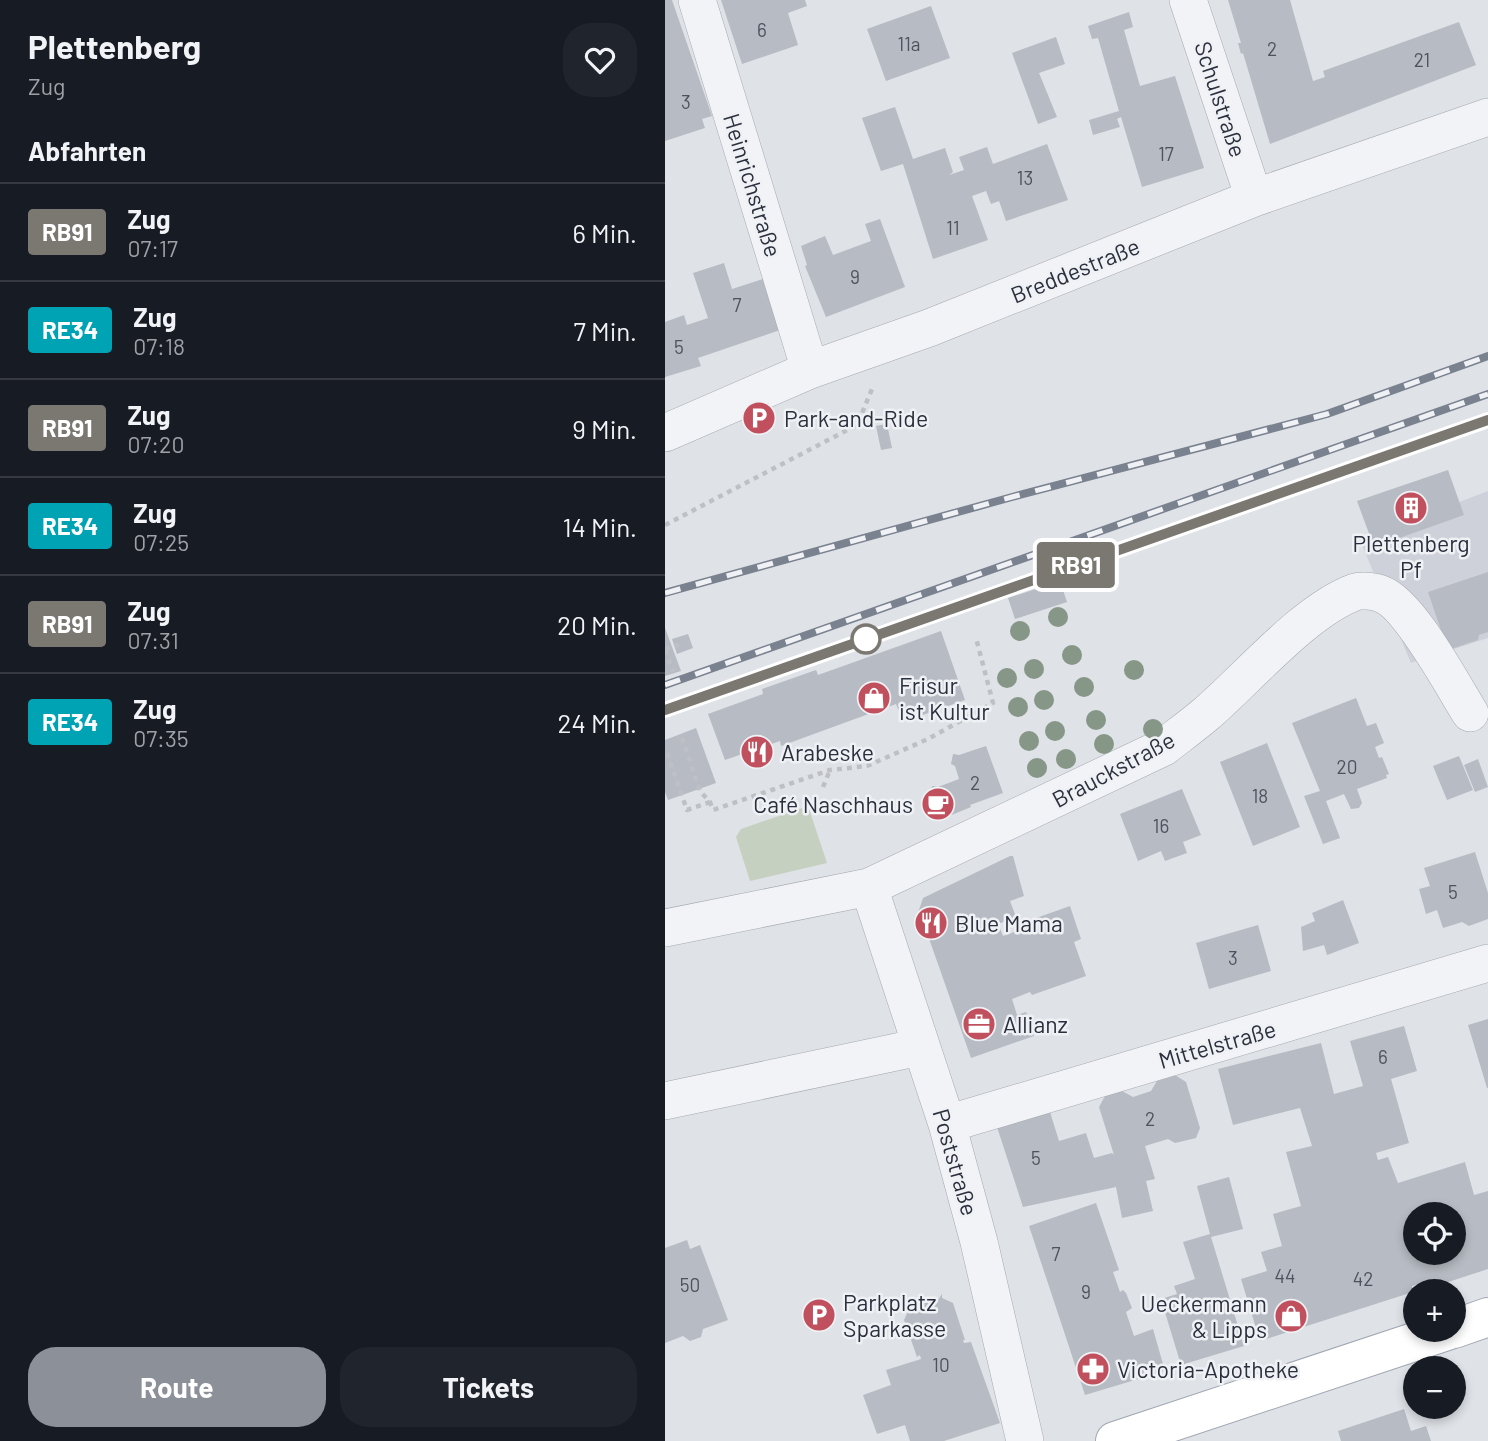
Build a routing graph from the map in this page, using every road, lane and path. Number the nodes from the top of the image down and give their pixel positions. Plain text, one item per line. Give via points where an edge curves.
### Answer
1 (697, 0) edge
2 (1188, 0) edge
3 (1488, 117) edge
4 (1254, 198) junction
5 (862, 352) junction
6 (810, 370) junction
7 (665, 433) edge
8 (665, 524) edge
9 (976, 638) dead end
10 (682, 644) dead end
11 (665, 650) edge
12 (673, 672) dead end
13 (1469, 713) dead end
14 (682, 738) dead end
15 (667, 753) dead end
16 (830, 770) junction
17 (823, 787) dead end
18 (710, 802) junction
19 (869, 887) junction
20 (665, 928) edge
21 (1488, 963) edge
22 (920, 1047) junction
23 (673, 1099) edge
24 (947, 1124) junction
25 (1488, 1317) edge
26 (1466, 1324) edge
27 (1413, 1342) edge
28 (1025, 1441) edge
29 (1115, 1441) edge

1 - 6 street, Heinrichstraße
2 - 4 street, Schulstraße
3 - 4 street, Breddestraße
4 - 5 street, Breddestraße
5 - 6 street, Breddestraße
5 - 8 path via 873,386 857,425
6 - 7 street, Breddestraße
9 - 16 path via 993,703 867,766
10 - 11 path
11 - 12 path
13 - 19 street, Brauckstraße via 1405,611 1383,594 1358,591 1301,627 1164,747
14 - 18 path via 700,791
15 - 18 path via 687,810
16 - 17 path
16 - 18 path via 713,810
19 - 20 street, Brauckstraße
19 - 22 street, Poststraße
21 - 24 street, Mittelstraße
22 - 23 street
22 - 24 street, Poststraße
24 - 28 street, Poststraße
25 - 26 main road
27 - 29 main road

